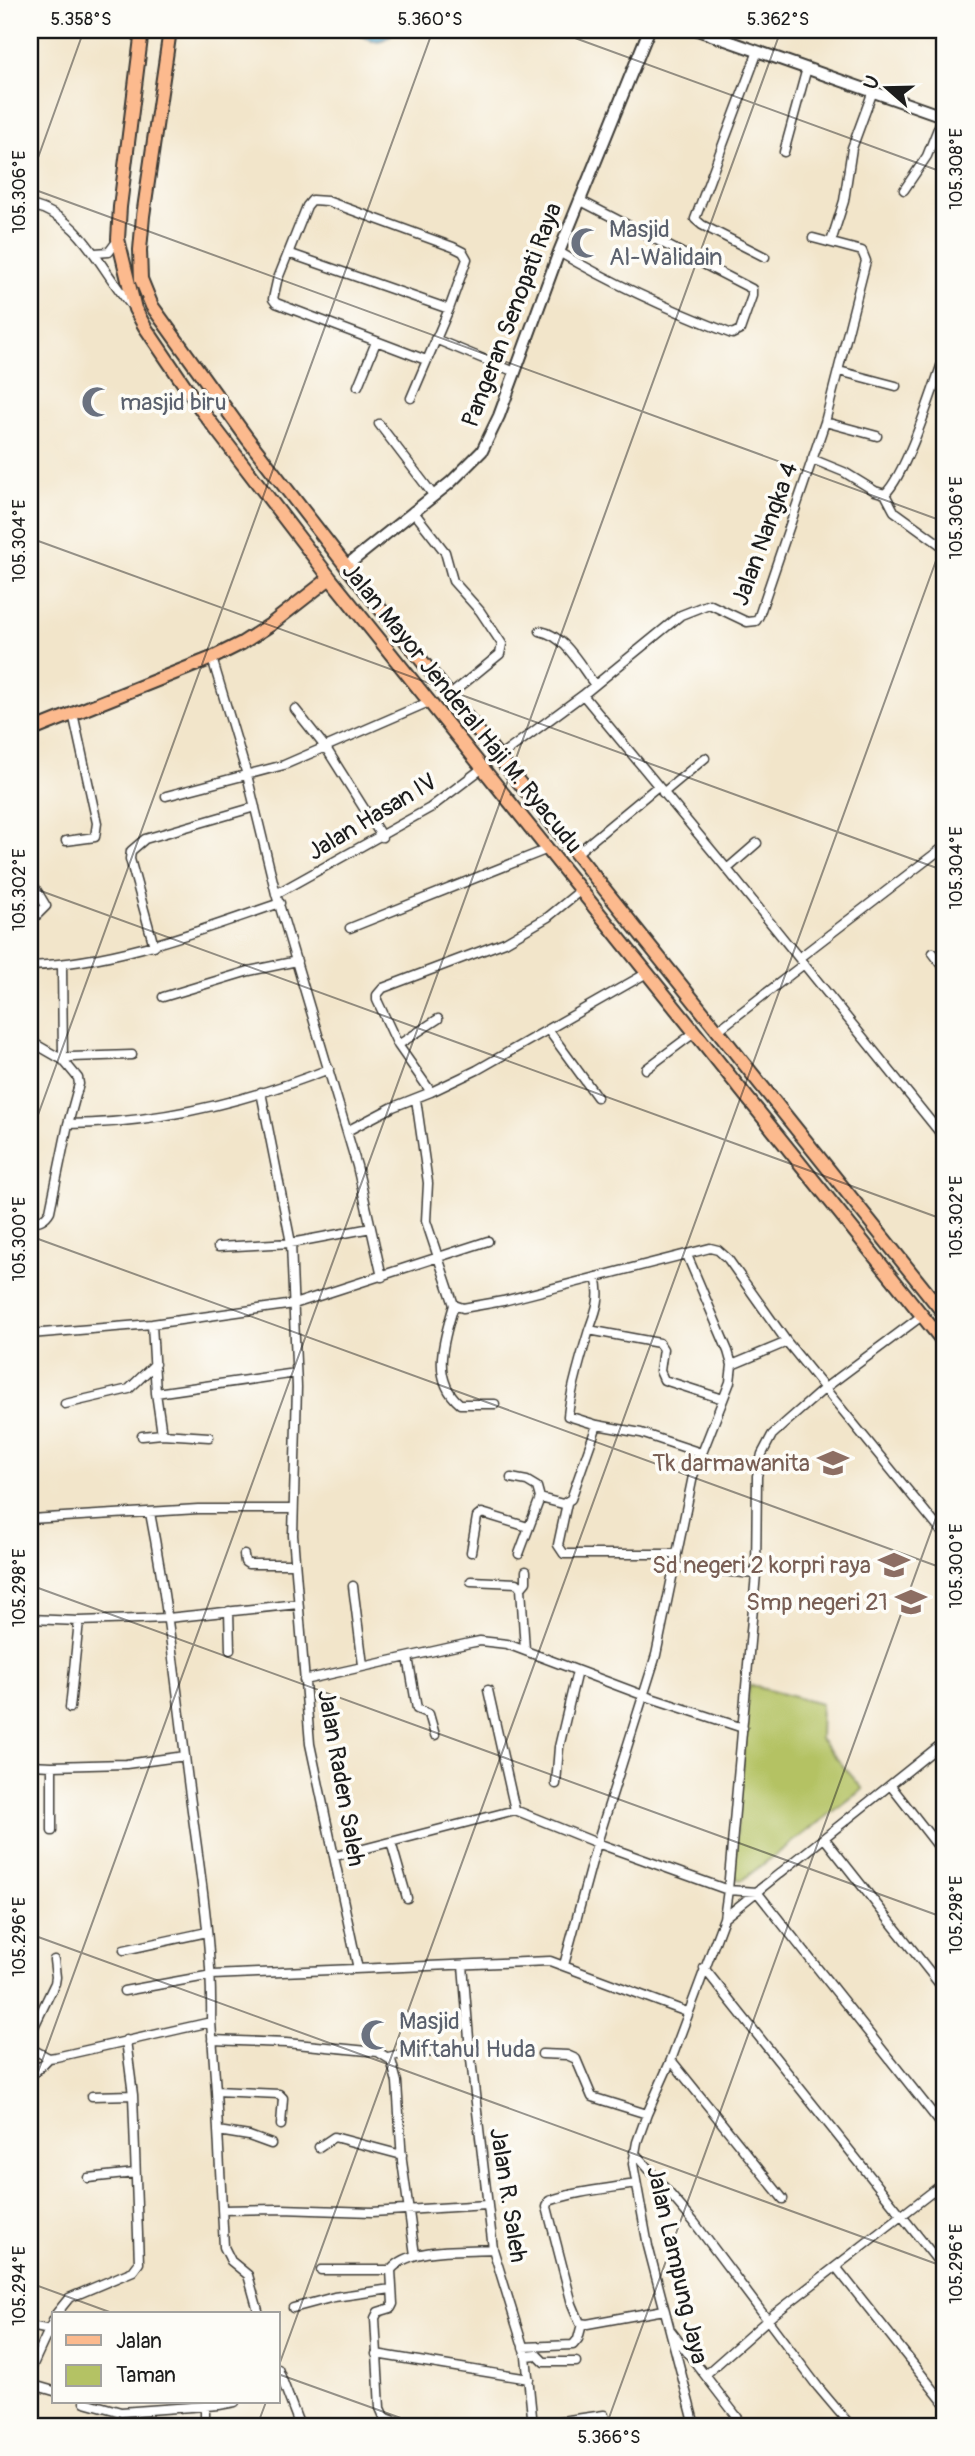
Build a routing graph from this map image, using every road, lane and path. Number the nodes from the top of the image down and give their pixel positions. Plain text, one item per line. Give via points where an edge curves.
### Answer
1 (142, 30) edge
2 (170, 30) edge
3 (649, 30) edge
4 (697, 30) edge
5 (716, 30) edge
6 (758, 51) junction
7 (807, 68) junction
8 (873, 92) junction
9 (945, 115) edge
10 (784, 152) dead end
11 (904, 190) dead end
12 (579, 200) junction
13 (30, 205) edge
14 (813, 237) dead end
15 (118, 239) junction
16 (831, 242) junction
17 (559, 252) junction
18 (96, 253) junction
19 (288, 253) junction
20 (765, 257) dead end
21 (135, 309) junction
22 (449, 309) junction
23 (435, 339) junction
24 (376, 342) junction
25 (945, 355) edge
26 (426, 360) junction
27 (839, 371) junction
28 (515, 372) junction
29 (359, 386) dead end
30 (896, 386) dead end
31 (411, 398) dead end
32 (217, 399) junction
33 (202, 411) junction
34 (825, 422) junction
35 (379, 424) dead end
36 (877, 436) dead end
37 (812, 459) junction
38 (885, 494) junction
39 (434, 496) junction
40 (413, 511) junction
41 (945, 548) edge
42 (346, 566) junction
43 (330, 578) junction
44 (540, 631) dead end
45 (212, 659) junction
46 (595, 685) junction
47 (450, 695) junction
48 (583, 695) junction
49 (430, 701) junction
50 (295, 709) dead end
51 (73, 713) junction
52 (30, 731) edge
53 (326, 748) junction
54 (499, 757) junction
55 (705, 758) dead end
56 (484, 767) junction
57 (247, 775) junction
58 (661, 789) junction
59 (166, 796) dead end
60 (255, 807) junction
61 (382, 837) junction
62 (66, 841) dead end
63 (757, 843) dead end
64 (945, 846) edge
65 (548, 849) junction
66 (577, 853) junction
67 (727, 869) junction
68 (601, 884) junction
69 (34, 886) dead end
70 (582, 890) junction
71 (276, 894) junction
72 (280, 903) junction
73 (621, 910) junction
74 (601, 914) junction
75 (30, 922) edge
76 (350, 928) dead end
77 (154, 946) junction
78 (627, 947) junction
79 (30, 951) edge
80 (933, 953) dead end
81 (297, 961) junction
82 (801, 961) junction
83 (62, 965) junction
84 (30, 966) edge
85 (945, 969) edge
86 (647, 973) junction
87 (163, 997) dead end
88 (438, 1019) dead end
89 (549, 1031) junction
90 (717, 1031) junction
91 (694, 1033) junction
92 (30, 1041) edge
93 (398, 1045) junction
94 (132, 1055) dead end
95 (63, 1060) junction
96 (329, 1069) junction
97 (646, 1069) dead end
98 (261, 1092) junction
99 (431, 1092) junction
100 (597, 1097) dead end
101 (416, 1099) junction
102 (68, 1124) junction
103 (347, 1131) junction
104 (945, 1139) edge
105 (30, 1222) edge
106 (371, 1228) junction
107 (488, 1241) dead end
108 (291, 1243) junction
109 (218, 1247) dead end
110 (687, 1255) junction
111 (436, 1256) junction
112 (382, 1277) junction
113 (596, 1277) junction
114 (941, 1300) edge
115 (294, 1304) junction
116 (454, 1306) junction
117 (923, 1315) junction
118 (945, 1315) edge
119 (152, 1324) junction
120 (589, 1330) junction
121 (30, 1334) edge
122 (787, 1342) junction
123 (945, 1344) edge
124 (155, 1364) junction
125 (733, 1365) junction
126 (296, 1373) junction
127 (825, 1388) junction
128 (156, 1393) junction
129 (723, 1399) junction
130 (65, 1404) dead end
131 (495, 1404) dead end
132 (597, 1425) junction
133 (162, 1434) junction
134 (142, 1436) dead end
135 (209, 1437) dead end
136 (701, 1453) junction
137 (510, 1478) dead end
138 (540, 1498) junction
139 (567, 1503) junction
140 (293, 1509) junction
141 (150, 1513) junction
142 (30, 1519) edge
143 (528, 1527) junction
144 (945, 1536) edge
145 (471, 1552) dead end
146 (519, 1554) dead end
147 (676, 1554) junction
148 (244, 1555) dead end
149 (295, 1564) junction
150 (673, 1567) junction
151 (526, 1571) dead end
152 (755, 1574) junction
153 (471, 1581) dead end
154 (353, 1586) dead end
155 (520, 1588) junction
156 (298, 1604) junction
157 (229, 1611) junction
158 (168, 1618) junction
159 (30, 1619) edge
160 (79, 1621) junction
161 (230, 1650) dead end
162 (526, 1650) junction
163 (408, 1657) junction
164 (363, 1665) junction
165 (577, 1671) junction
166 (304, 1680) junction
167 (488, 1690) dead end
168 (645, 1696) junction
169 (70, 1708) dead end
170 (743, 1728) junction
171 (435, 1735) dead end
172 (945, 1741) edge
173 (185, 1756) junction
174 (30, 1765) edge
175 (52, 1766) junction
176 (556, 1784) dead end
177 (891, 1786) junction
178 (515, 1810) junction
179 (52, 1831) dead end
180 (825, 1839) junction
181 (391, 1842) junction
182 (597, 1843) junction
183 (945, 1855) edge
184 (336, 1856) junction
185 (729, 1891) junction
186 (757, 1892) junction
187 (407, 1898) dead end
188 (724, 1918) junction
189 (207, 1932) junction
190 (124, 1950) dead end
191 (54, 1960) dead end
192 (463, 1965) junction
193 (564, 1965) junction
194 (704, 1968) junction
195 (358, 1969) junction
196 (212, 1975) junction
197 (945, 1991) edge
198 (124, 1992) dead end
199 (687, 2012) junction
200 (211, 2022) junction
201 (30, 2035) edge
202 (126, 2040) junction
203 (212, 2040) junction
204 (30, 2048) edge
205 (470, 2051) junction
206 (542, 2054) dead end
207 (388, 2057) junction
208 (49, 2058) junction
209 (671, 2060) junction
210 (30, 2077) edge
211 (216, 2091) junction
212 (133, 2095) junction
213 (92, 2096) dead end
214 (647, 2114) junction
215 (281, 2125) dead end
216 (945, 2129) edge
217 (218, 2131) junction
218 (271, 2144) dead end
219 (319, 2147) dead end
220 (634, 2152) junction
221 (401, 2155) junction
222 (135, 2173) junction
223 (88, 2178) dead end
224 (945, 2182) edge
225 (636, 2184) junction
226 (783, 2199) dead end
227 (487, 2205) junction
228 (410, 2209) junction
229 (222, 2210) junction
230 (901, 2216) junction
231 (493, 2249) junction
232 (415, 2255) junction
233 (836, 2267) junction
234 (321, 2270) dead end
235 (391, 2270) junction
236 (945, 2270) edge
237 (391, 2289) junction
238 (293, 2308) dead end
239 (664, 2310) junction
240 (59, 2312) edge
241 (258, 2312) edge
242 (769, 2319) junction
243 (582, 2324) junction
244 (52, 2325) edge
245 (30, 2326) edge
246 (669, 2328) junction
247 (50, 2330) junction
248 (523, 2347) junction
249 (376, 2354) junction
250 (526, 2356) junction
251 (576, 2362) dead end
252 (30, 2371) edge
253 (280, 2373) edge
254 (705, 2375) junction
255 (529, 2379) junction
256 (30, 2384) edge
257 (52, 2390) edge
258 (92, 2404) edge
259 (220, 2404) edge
260 (945, 2404) edge
261 (149, 2405) edge
262 (205, 2406) junction
263 (604, 2415) dead end
264 (299, 2424) dead end
265 (205, 2426) edge
266 (409, 2426) edge
267 (533, 2426) edge
268 (695, 2426) edge
269 (744, 2426) edge
270 (851, 2426) edge

1 - 15 main road, Jalan Mayor Jenderal Haji M. Ryacudu
2 - 32 main road, Jalan Mayor Jenderal Haji M. Ryacudu via 143,216 142,279 152,306
3 - 12 street, Pangeran Senopati Raya
4 - 6 street
5 - 9 street
6 - 7 street
6 - 20 street via 695,219
7 - 8 street
7 - 10 street
8 - 9 street
8 - 16 street via 852,148 844,201
9 - 11 street via 927,156
12 - 17 street, Pangeran Senopati Raya
12 - 17 street via 752,289 740,330 732,334 691,318
13 - 18 street via 71,225
14 - 16 street, Jalan Nangka 4
15 - 18 street via 109,252
15 - 21 main road, Jalan Mayor Jenderal Haji M. Ryacudu
16 - 27 street, Jalan Nangka 4 via 862,251 866,261
17 - 28 street, Pangeran Senopati Raya
18 - 21 street
19 - 22 street
19 - 22 street via 312,200 327,201 463,252 467,259
19 - 24 street via 275,290 276,303
21 - 33 main road, Jalan Mayor Jenderal Haji M. Ryacudu
22 - 23 street
23 - 26 street
23 - 28 street
24 - 26 street
24 - 29 street
25 - 38 street via 908,453
26 - 31 street
27 - 30 street
27 - 34 street, Jalan Nangka 4
28 - 39 street, Pangeran Senopati Raya via 482,451
32 - 33 main road
32 - 42 main road, Jalan Mayor Jenderal Haji M. Ryacudu
33 - 43 main road, Jalan Mayor Jenderal Haji M. Ryacudu
34 - 36 street
34 - 37 street, Jalan Nangka 4
35 - 39 street
37 - 38 street
37 - 46 street, Jalan Nangka 4 via 756,621 747,622 709,604 681,615
38 - 41 street via 894,511
39 - 40 street, Pangeran Senopati Raya
40 - 42 street, Pangeran Senopati Raya
40 - 47 street via 445,552 453,582 502,644 500,654
42 - 47 main road, Jalan Mayor Jenderal Haji M. Ryacudu
43 - 45 main road via 270,625
43 - 49 main road, Jalan Mayor Jenderal Haji M. Ryacudu
44 - 46 street via 563,643
45 - 51 main road
45 - 57 street
46 - 48 street, Jalan Nangka 4
47 - 54 main road, Jalan Mayor Jenderal Haji M. Ryacudu
48 - 54 street, Jalan Nangka 4
48 - 58 street
49 - 53 street
49 - 56 main road, Jalan Mayor Jenderal Haji M. Ryacudu
50 - 53 street
51 - 52 main road
51 - 62 street via 97,832 90,839
53 - 57 street
53 - 61 street
54 - 66 main road, Jalan Mayor Jenderal Haji M. Ryacudu
55 - 58 street
56 - 61 street, Jalan Hasan IV
56 - 65 main road, Jalan Mayor Jenderal Haji M. Ryacudu
57 - 59 street
57 - 60 street
58 - 66 street
58 - 67 street
60 - 71 street
60 - 77 street via 145,839 131,851
61 - 71 street, Jalan Hasan IV
63 - 67 street
64 - 82 street
65 - 70 main road, Jalan Mayor Jenderal Haji M. Ryacudu
65 - 76 street
66 - 68 main road, Jalan Mayor Jenderal Haji M. Ryacudu
67 - 82 street
68 - 73 main road, Jalan Mayor Jenderal Haji M. Ryacudu
68 - 74 main road via 608,907
69 - 75 street via 46,906
70 - 74 main road, Jalan Mayor Jenderal Haji M. Ryacudu
70 - 93 street via 505,942 383,988 377,1000
71 - 72 street
72 - 77 street
72 - 81 street
73 - 78 main road via 613,920 626,937
73 - 90 main road, Jalan Mayor Jenderal Haji M. Ryacudu
74 - 78 main road, Jalan Mayor Jenderal Haji M. Ryacudu
77 - 83 street
78 - 86 main road, Jalan Mayor Jenderal Haji M. Ryacudu
79 - 84 street
80 - 85 street
81 - 87 street
81 - 96 street
82 - 90 street
82 - 104 street
83 - 84 street
83 - 95 street
86 - 89 street
86 - 91 main road, Jalan Mayor Jenderal Haji M. Ryacudu
88 - 93 street
89 - 99 street
89 - 100 street
90 - 114 main road, Jalan Mayor Jenderal Haji M. Ryacudu
91 - 97 street
91 - 117 main road, Jalan Mayor Jenderal Haji M. Ryacudu
92 - 95 street
93 - 99 street
94 - 95 street
95 - 102 street via 79,1084
96 - 98 street
96 - 103 street
98 - 102 street via 171,1116
98 - 108 street, Jalan Raden Saleh
99 - 101 street
101 - 103 street
101 - 111 street via 428,1183 426,1216
102 - 105 street via 50,1211 38,1222
103 - 106 street
106 - 108 street
106 - 112 street
107 - 111 street
108 - 109 street
108 - 115 street, Jalan Raden Saleh
110 - 113 street
110 - 122 street via 710,1248 722,1252
110 - 125 street
111 - 112 street
111 - 116 street
112 - 115 street
113 - 116 street via 503,1301
113 - 120 street via 600,1297
114 - 118 main road, Jalan Mayor Jenderal Haji M. Ryacudu
115 - 119 street
115 - 126 street, Jalan Raden Saleh
116 - 131 street via 441,1353 446,1386 460,1404
117 - 123 main road, Jalan Mayor Jenderal Haji M. Ryacudu
117 - 127 street, Jalan Lampung Jaya
119 - 121 street
119 - 124 street
120 - 129 street via 659,1343 664,1380
120 - 132 street via 568,1415
122 - 125 street
122 - 127 street
124 - 128 street
124 - 130 street via 129,1389
125 - 129 street
126 - 128 street
126 - 140 street, Jalan Raden Saleh
127 - 144 street
127 - 152 street, Jalan Lampung Jaya via 772,1435 762,1454 757,1476
128 - 133 street
129 - 136 street
132 - 136 street via 641,1433
132 - 139 street
133 - 134 street
133 - 135 street
136 - 147 street
137 - 138 street via 527,1481 537,1488
138 - 139 street
138 - 143 street
139 - 147 street via 558,1545 564,1553
140 - 141 street
140 - 149 street, Jalan Raden Saleh
141 - 142 street
141 - 158 street
143 - 145 street via 480,1513
143 - 146 street
147 - 150 street
148 - 149 street via 248,1564
149 - 156 street, Jalan Raden Saleh
150 - 152 street
150 - 168 street
151 - 155 street via 525,1585
152 - 170 street, Jalan Lampung Jaya
153 - 155 street via 508,1581
154 - 164 street
155 - 162 street
156 - 157 street
156 - 166 street, Jalan Raden Saleh
157 - 158 street
157 - 161 street
158 - 160 street
158 - 173 street
159 - 160 street
160 - 169 street
162 - 163 street via 480,1641
162 - 165 street
163 - 164 street
163 - 171 street via 415,1704 420,1712 429,1714
164 - 166 street
165 - 168 street
165 - 176 street via 559,1747
166 - 184 street, Jalan Raden Saleh via 310,1744
167 - 178 street
168 - 170 street
168 - 182 street
170 - 185 street, Jalan Lampung Jaya
172 - 177 street
173 - 175 street via 126,1764
173 - 189 street
174 - 175 street
175 - 179 street
177 - 180 street
177 - 183 street
178 - 181 street
178 - 182 street
180 - 186 street
180 - 197 street
181 - 184 street
181 - 187 street
182 - 185 street
182 - 193 street
184 - 195 street, Jalan Raden Saleh
185 - 186 street
185 - 188 street, Jalan Lampung Jaya
186 - 188 street
186 - 216 street
188 - 194 street, Jalan Lampung Jaya
189 - 190 street
189 - 196 street
191 - 201 street via 55,1983
192 - 193 street via 550,1961
192 - 195 street
192 - 205 street, Jalan R. Saleh
193 - 199 street
194 - 199 street, Jalan Lampung Jaya
194 - 230 street
195 - 196 street
196 - 198 street
196 - 200 street
199 - 209 street, Jalan Lampung Jaya
200 - 202 street
200 - 203 street
202 - 208 street
202 - 212 street
203 - 207 street via 286,2043 378,2052
203 - 211 street
204 - 208 street
205 - 207 street
205 - 227 street, Jalan R. Saleh
206 - 214 street via 576,2059 592,2097
207 - 221 street via 397,2082
208 - 210 street
209 - 214 street, Jalan Lampung Jaya
209 - 226 street
211 - 215 street via 279,2094 283,2098
211 - 217 street
212 - 213 street
212 - 222 street
214 - 220 street, Jalan Lampung Jaya
217 - 218 street
217 - 229 street
219 - 221 street via 334,2137
220 - 225 street, Jalan Lampung Jaya
220 - 242 street
221 - 228 street
222 - 223 street
222 - 240 street via 137,2269 69,2298
224 - 230 street
225 - 239 street, Jalan Lampung Jaya
225 - 243 street via 582,2192 547,2205 572,2304
227 - 228 street
227 - 231 street, Jalan R. Saleh
228 - 229 street via 341,2213
228 - 232 street
229 - 241 street via 226,2255 247,2275
230 - 233 street
230 - 236 street
231 - 232 street
231 - 248 street, Jalan R. Saleh
232 - 235 street
233 - 242 street
233 - 260 street
234 - 235 street
235 - 237 street
237 - 238 street
237 - 249 street via 391,2308 378,2312 376,2318
239 - 243 street
239 - 246 street, Jalan Lampung Jaya
242 - 254 street
242 - 270 street
243 - 248 street via 573,2345
244 - 247 street
245 - 247 street
246 - 254 street
246 - 268 street, Jalan Lampung Jaya
247 - 252 street
248 - 250 street, Jalan R. Saleh
249 - 255 street
249 - 266 street via 380,2413
250 - 251 street via 537,2355 544,2362
250 - 255 street, Jalan R. Saleh
253 - 264 street
254 - 269 street
255 - 267 street, Jalan R. Saleh
256 - 257 street
258 - 261 street via 121,2412
259 - 262 street
261 - 262 street
262 - 265 street
263 - 267 street

